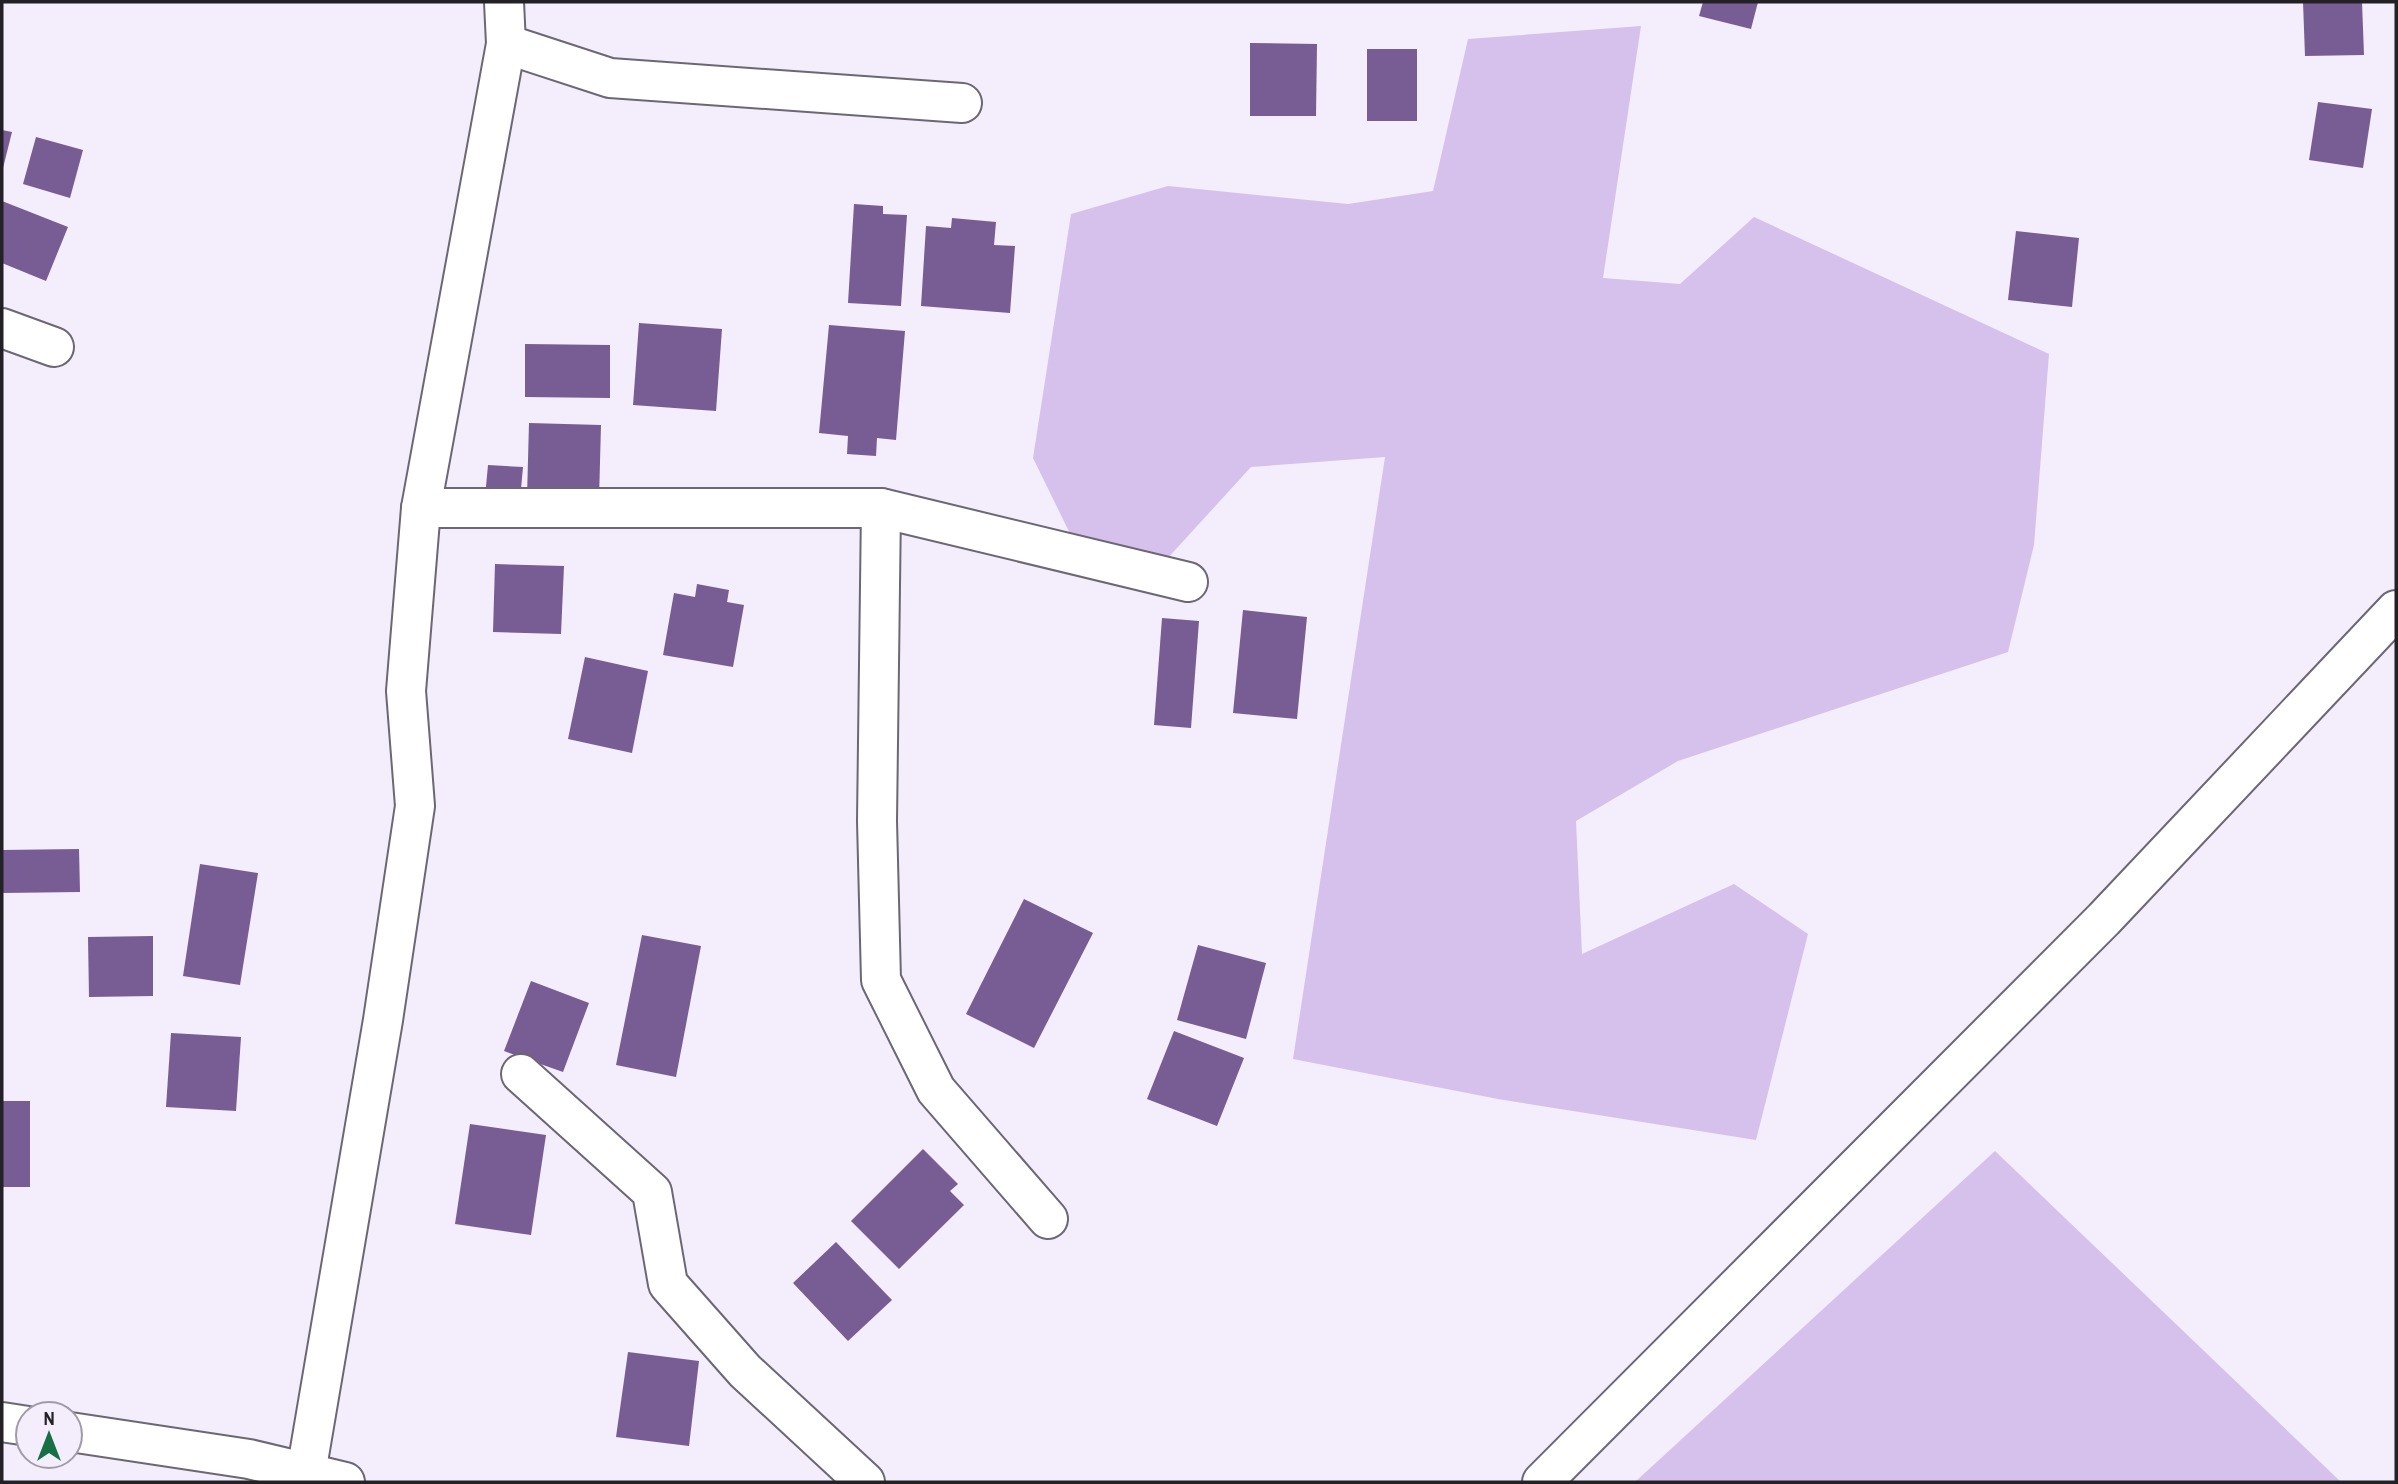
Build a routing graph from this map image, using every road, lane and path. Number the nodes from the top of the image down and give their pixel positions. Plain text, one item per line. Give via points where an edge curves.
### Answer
1 (504, 2) edge
2 (506, 44) junction
3 (962, 103) dead end
4 (2, 328) edge
5 (54, 347) dead end
6 (421, 508) junction
7 (881, 508) junction
8 (1188, 582) dead end
9 (2396, 610) edge
10 (521, 1074) dead end
11 (1048, 1219) dead end
12 (84, 1434) edge
13 (306, 1473) junction
14 (345, 1482) edge
15 (865, 1482) edge
16 (1542, 1482) edge

1 - 2 street
2 - 3 street via 610,78
2 - 6 street
4 - 5 street
6 - 7 street
6 - 13 street via 406,691 415,806
7 - 8 street
7 - 11 street via 877,821 881,980 936,1090
9 - 16 street via 2104,919
10 - 15 street via 652,1192 668,1284 745,1371
12 - 13 street
13 - 14 street

